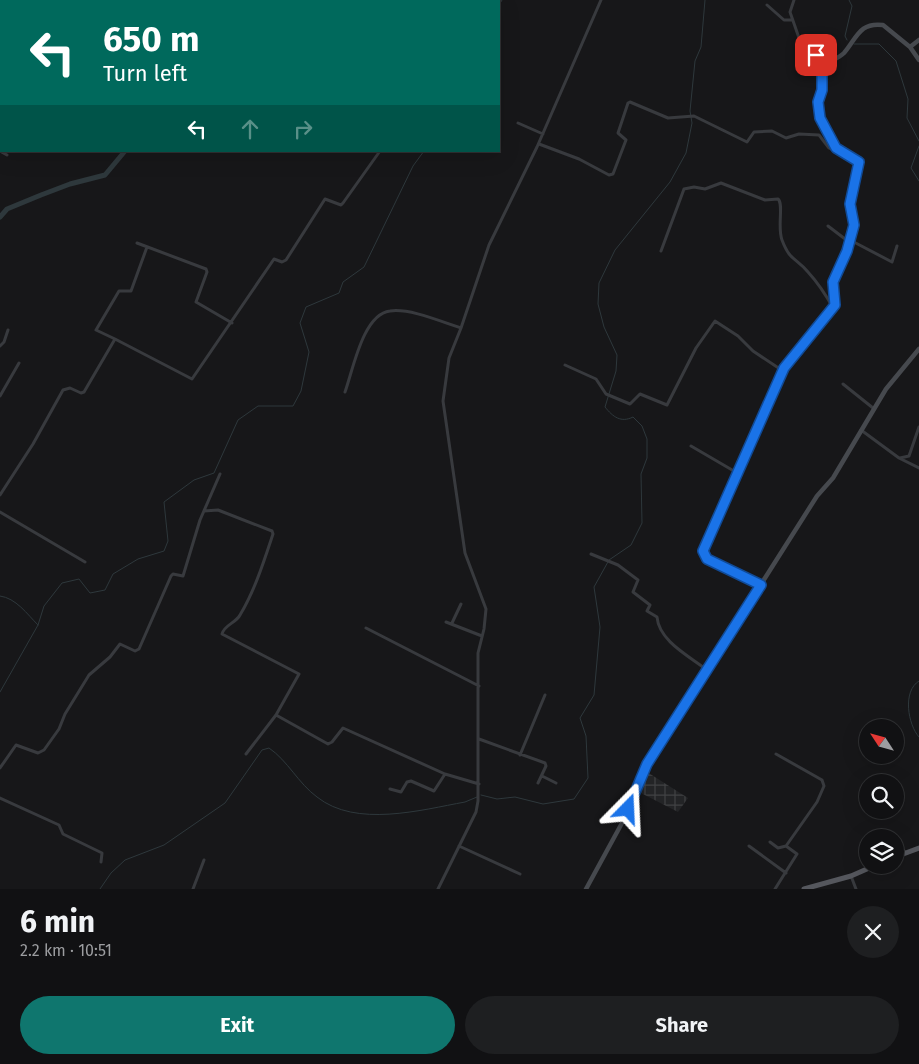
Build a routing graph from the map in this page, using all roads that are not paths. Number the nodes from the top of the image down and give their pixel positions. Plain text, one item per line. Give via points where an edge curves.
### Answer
1 (600, 0) edge
2 (794, 0) edge
3 (767, 5) dead end
4 (792, 20) junction
5 (919, 40) edge
6 (910, 47) junction
7 (919, 60) edge
8 (822, 66) junction
9 (518, 123) dead end
10 (543, 134) junction
11 (539, 144) junction
12 (0, 152) edge
13 (379, 152) edge
14 (845, 154) junction
15 (7, 155) dead end
16 (828, 226) dead end
17 (850, 241) junction
18 (138, 244) dead end
19 (897, 246) dead end
20 (147, 247) junction
21 (661, 251) dead end
22 (833, 308) junction
23 (232, 324) junction
24 (462, 328) junction
25 (8, 330) dead end
26 (115, 339) junction
27 (0, 346) edge
28 (919, 349) edge
29 (19, 363) dead end
30 (565, 366) dead end
31 (782, 371) junction
32 (843, 384) dead end
33 (345, 392) dead end
34 (0, 396) edge
35 (873, 408) junction
36 (919, 426) edge
37 (861, 430) junction
38 (691, 446) dead end
39 (919, 447) edge
40 (912, 449) junction
41 (899, 458) junction
42 (919, 468) edge
43 (220, 474) dead end
44 (739, 474) junction
45 (0, 495) edge
46 (204, 511) junction
47 (0, 512) edge
48 (591, 554) dead end
49 (85, 562) dead end
50 (761, 585) junction
51 (461, 604) dead end
52 (446, 622) dead end
53 (452, 623) junction
54 (366, 628) dead end
55 (482, 636) junction
56 (708, 671) junction
57 (478, 686) junction
58 (545, 695) dead end
59 (276, 714) junction
60 (479, 739) junction
61 (246, 754) dead end
62 (776, 754) dead end
63 (520, 755) junction
64 (0, 768) edge
65 (446, 774) junction
66 (542, 776) junction
67 (556, 783) dead end
68 (480, 784) junction
69 (538, 784) dead end
70 (390, 789) dead end
71 (0, 798) edge
72 (770, 842) dead end
73 (459, 846) junction
74 (749, 846) dead end
75 (786, 846) junction
76 (919, 848) edge
77 (906, 853) edge
78 (204, 860) dead end
79 (101, 862) dead end
80 (859, 872) edge
81 (786, 873) junction
82 (520, 874) dead end
83 (851, 876) junction
84 (193, 889) edge
85 (438, 889) edge
86 (586, 889) edge
87 (775, 889) edge
88 (804, 889) edge
89 (856, 889) edge

1 - 10 street
2 - 4 street via 790,12
3 - 4 street via 784,20
4 - 8 street via 802,42
5 - 6 street
6 - 7 street
6 - 8 street via 883,24 867,25 856,34 844,53
8 - 14 street via 818,113 833,145
9 - 10 street
10 - 11 street
11 - 14 street via 613,174 626,140 618,133 630,102 668,118 694,116 747,142 754,132 772,131 786,138 799,134 819,135 829,148
11 - 24 street via 489,245
12 - 15 street
13 - 23 street via 343,203 328,199 323,202 286,260 274,259
14 - 17 street via 859,162 850,204 854,225
16 - 17 street
17 - 19 street via 892,262
17 - 22 street via 833,282
18 - 20 street
20 - 23 street via 206,269 196,302
20 - 26 street via 131,291 119,290 96,330
21 - 22 street via 684,190 694,187 705,189 721,183 765,200 778,199 782,205 778,230 788,254 807,271
22 - 31 street
23 - 26 street via 192,379
24 - 33 street via 415,314 390,310 382,314 366,330
24 - 55 street via 449,358 443,401 465,553 486,609
25 - 27 street
26 - 45 street via 84,392 70,388 63,390
28 - 35 street
29 - 34 street
30 - 31 street via 596,379 606,394 630,404 640,394 667,405 696,348 715,321
31 - 44 street
32 - 35 street
35 - 37 street
36 - 40 street
37 - 41 street
37 - 50 street
38 - 44 street
39 - 40 street
40 - 41 street via 909,456
41 - 42 street
43 - 46 street
44 - 50 street via 703,556
46 - 59 street via 218,510 273,534 246,604 222,634 299,674
46 - 64 street via 183,576 171,576 139,649 135,651 118,645 110,657 89,674 44,750 38,752 16,745
47 - 49 street
48 - 56 street via 618,565 638,580 632,592 648,601 647,611 658,617 658,627 664,636
50 - 56 street
51 - 53 street
52 - 53 street
53 - 55 street
54 - 57 street
55 - 57 street via 478,653
56 - 86 street via 645,769 622,823
57 - 60 street
58 - 63 street
59 - 61 street
59 - 65 street via 328,744 341,728 346,728
60 - 63 street
60 - 68 street
62 - 75 street via 822,780 824,786 817,802
63 - 66 street via 545,763
65 - 68 street
65 - 70 street via 434,791 411,781 401,792
66 - 67 street
66 - 69 street
68 - 73 street via 476,812
71 - 79 street via 59,825 63,834 102,853
72 - 75 street via 778,848
73 - 82 street
73 - 85 street
74 - 81 street
75 - 81 street via 797,856
76 - 77 main road
78 - 84 street
80 - 83 main road
81 - 87 street
83 - 88 main road
83 - 89 street

